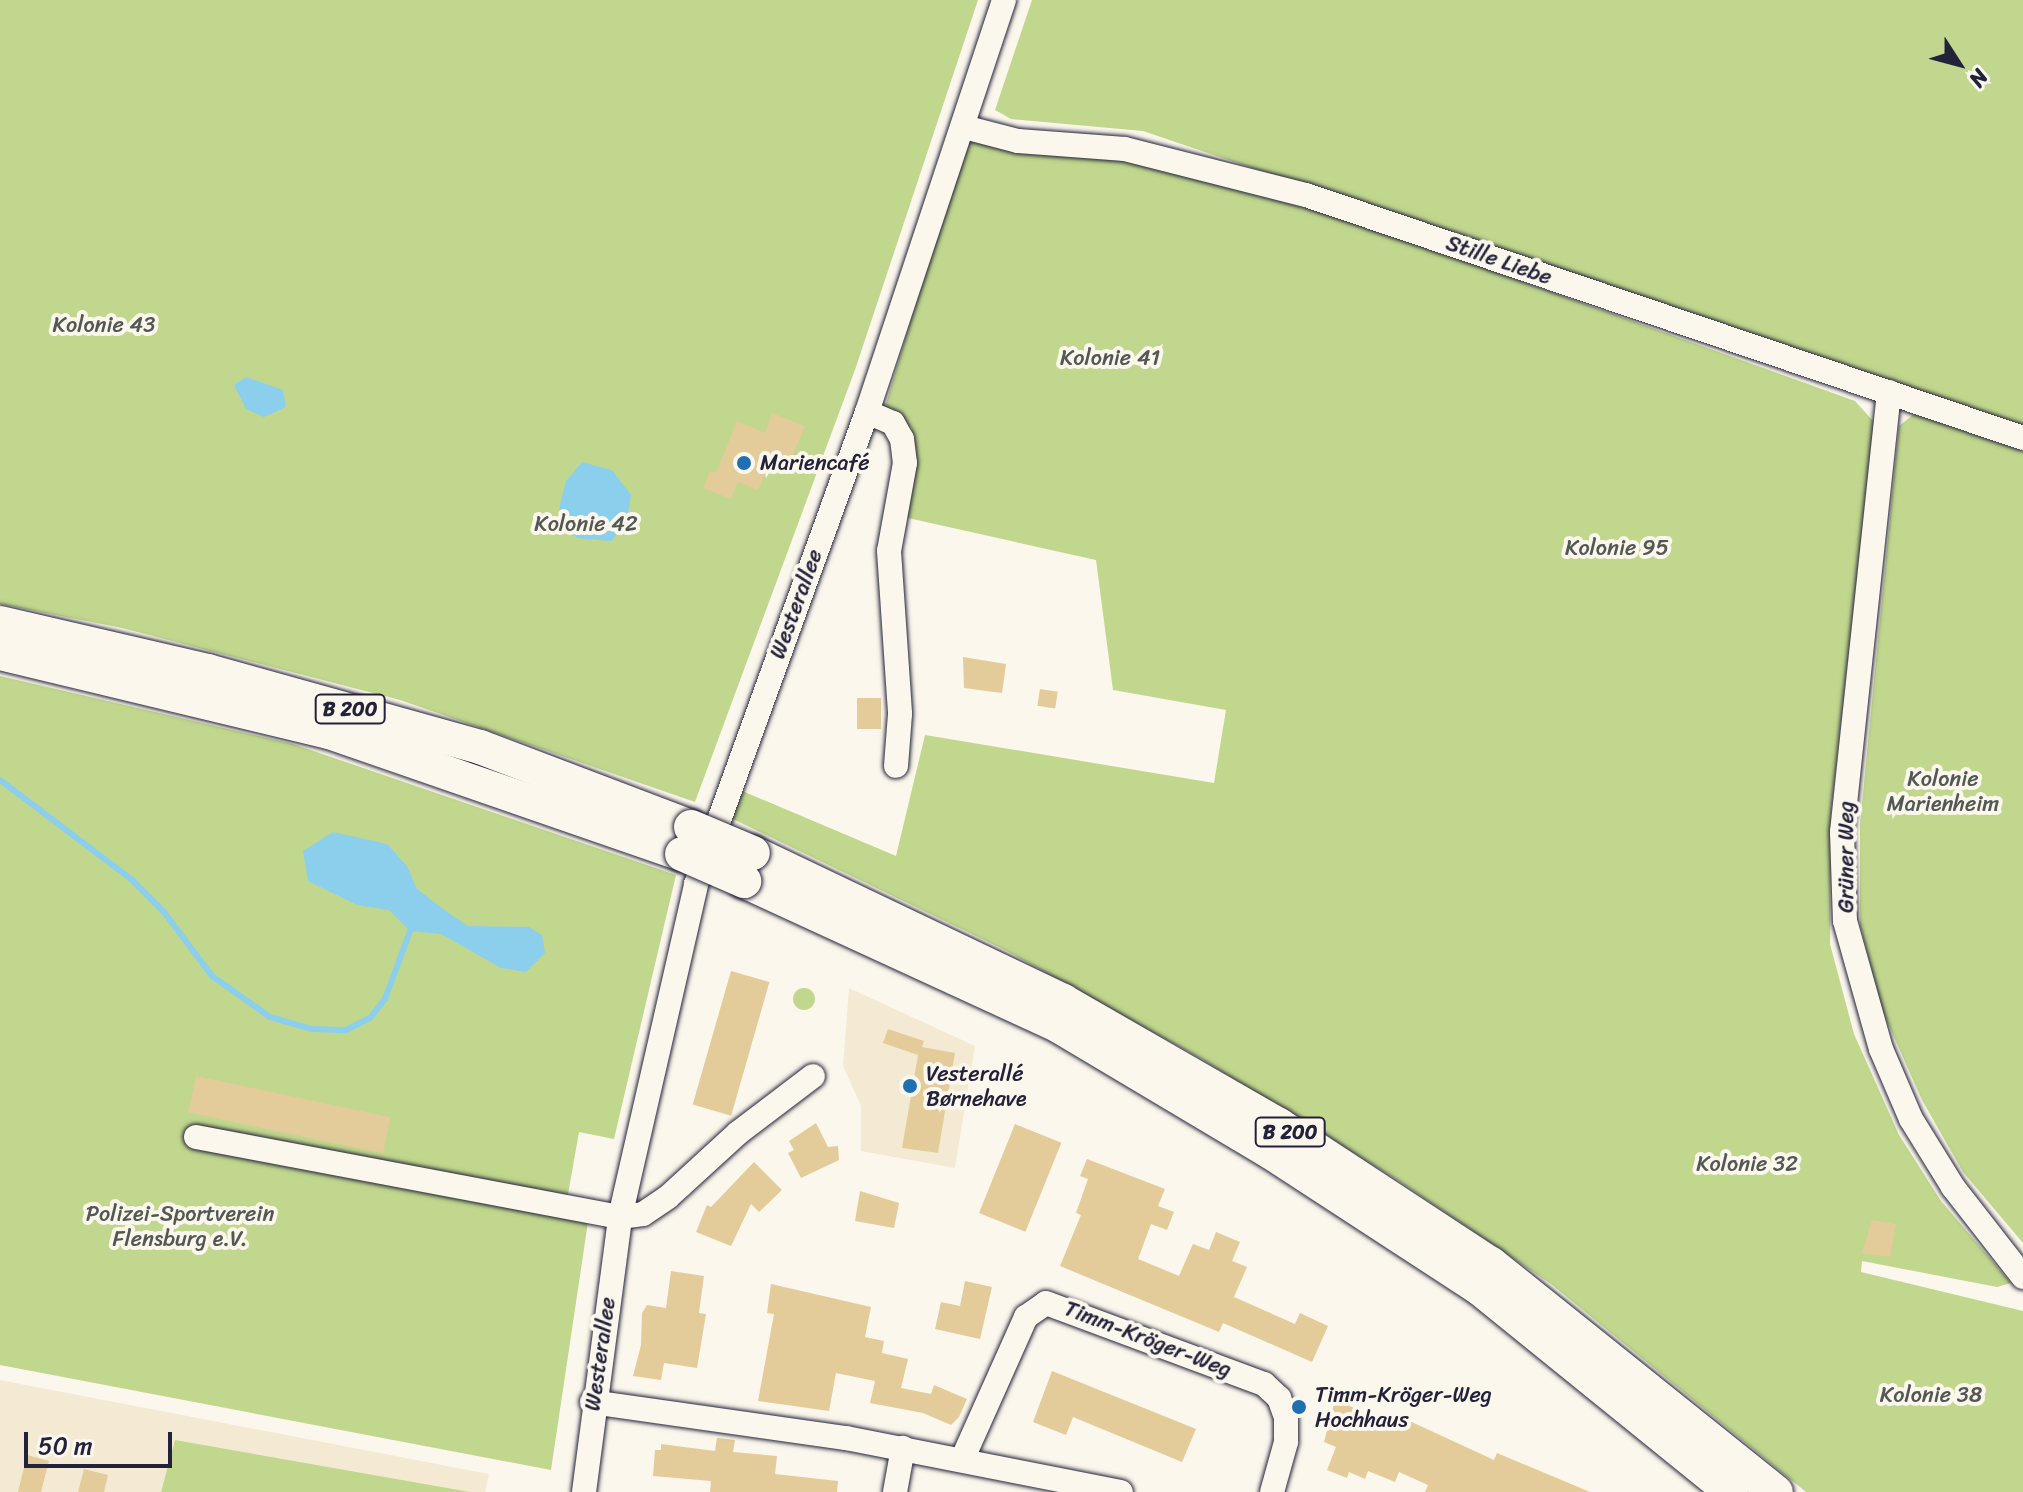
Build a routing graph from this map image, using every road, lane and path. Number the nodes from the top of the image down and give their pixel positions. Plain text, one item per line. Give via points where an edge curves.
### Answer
1 (1004, 0) edge
2 (964, 127) junction
3 (1889, 392) junction
4 (867, 412) junction
5 (2023, 438) edge
6 (0, 623) edge
7 (0, 653) edge
8 (896, 766) dead end
9 (687, 840) junction
10 (748, 867) junction
11 (813, 1076) dead end
12 (196, 1137) dead end
13 (620, 1217) junction
14 (2023, 1277) edge
15 (592, 1402) junction
16 (903, 1448) junction
17 (962, 1460) junction
18 (1086, 1488) edge
19 (584, 1492) edge
20 (895, 1492) edge
21 (1121, 1492) edge
22 (1272, 1492) edge
23 (1731, 1492) edge
24 (1776, 1492) edge

1 - 2 street, Westerallee
2 - 3 street, Stille Liebe via 1018,141 1125,149 1306,195
2 - 4 street, Westerallee
3 - 5 street, Stille Liebe
3 - 14 street, Grüner Weg via 1842,832 1845,921 1881,1049 1911,1119 1953,1187
4 - 8 street via 893,423 902,439 905,463 889,551 900,714
4 - 13 street, Westerallee via 696,884
6 - 9 highway, B 200 via 208,671 480,747
7 - 9 highway, B 200 via 329,732
9 - 10 highway, B 200, bridge
10 - 23 highway, B 200 via 1059,1026 1269,1151 1478,1287
10 - 24 highway, B 200 via 1063,1001 1279,1125 1491,1264
11 - 13 street via 738,1133 668,1197 643,1214
12 - 13 street
13 - 15 street, Westerallee
15 - 16 street
15 - 19 street, Westerallee
16 - 17 street
16 - 20 street
17 - 18 street
17 - 22 street, Timm-Kröger-Weg via 1026,1317 1046,1303 1264,1384 1279,1398 1286,1417 1286,1442
18 - 21 street

